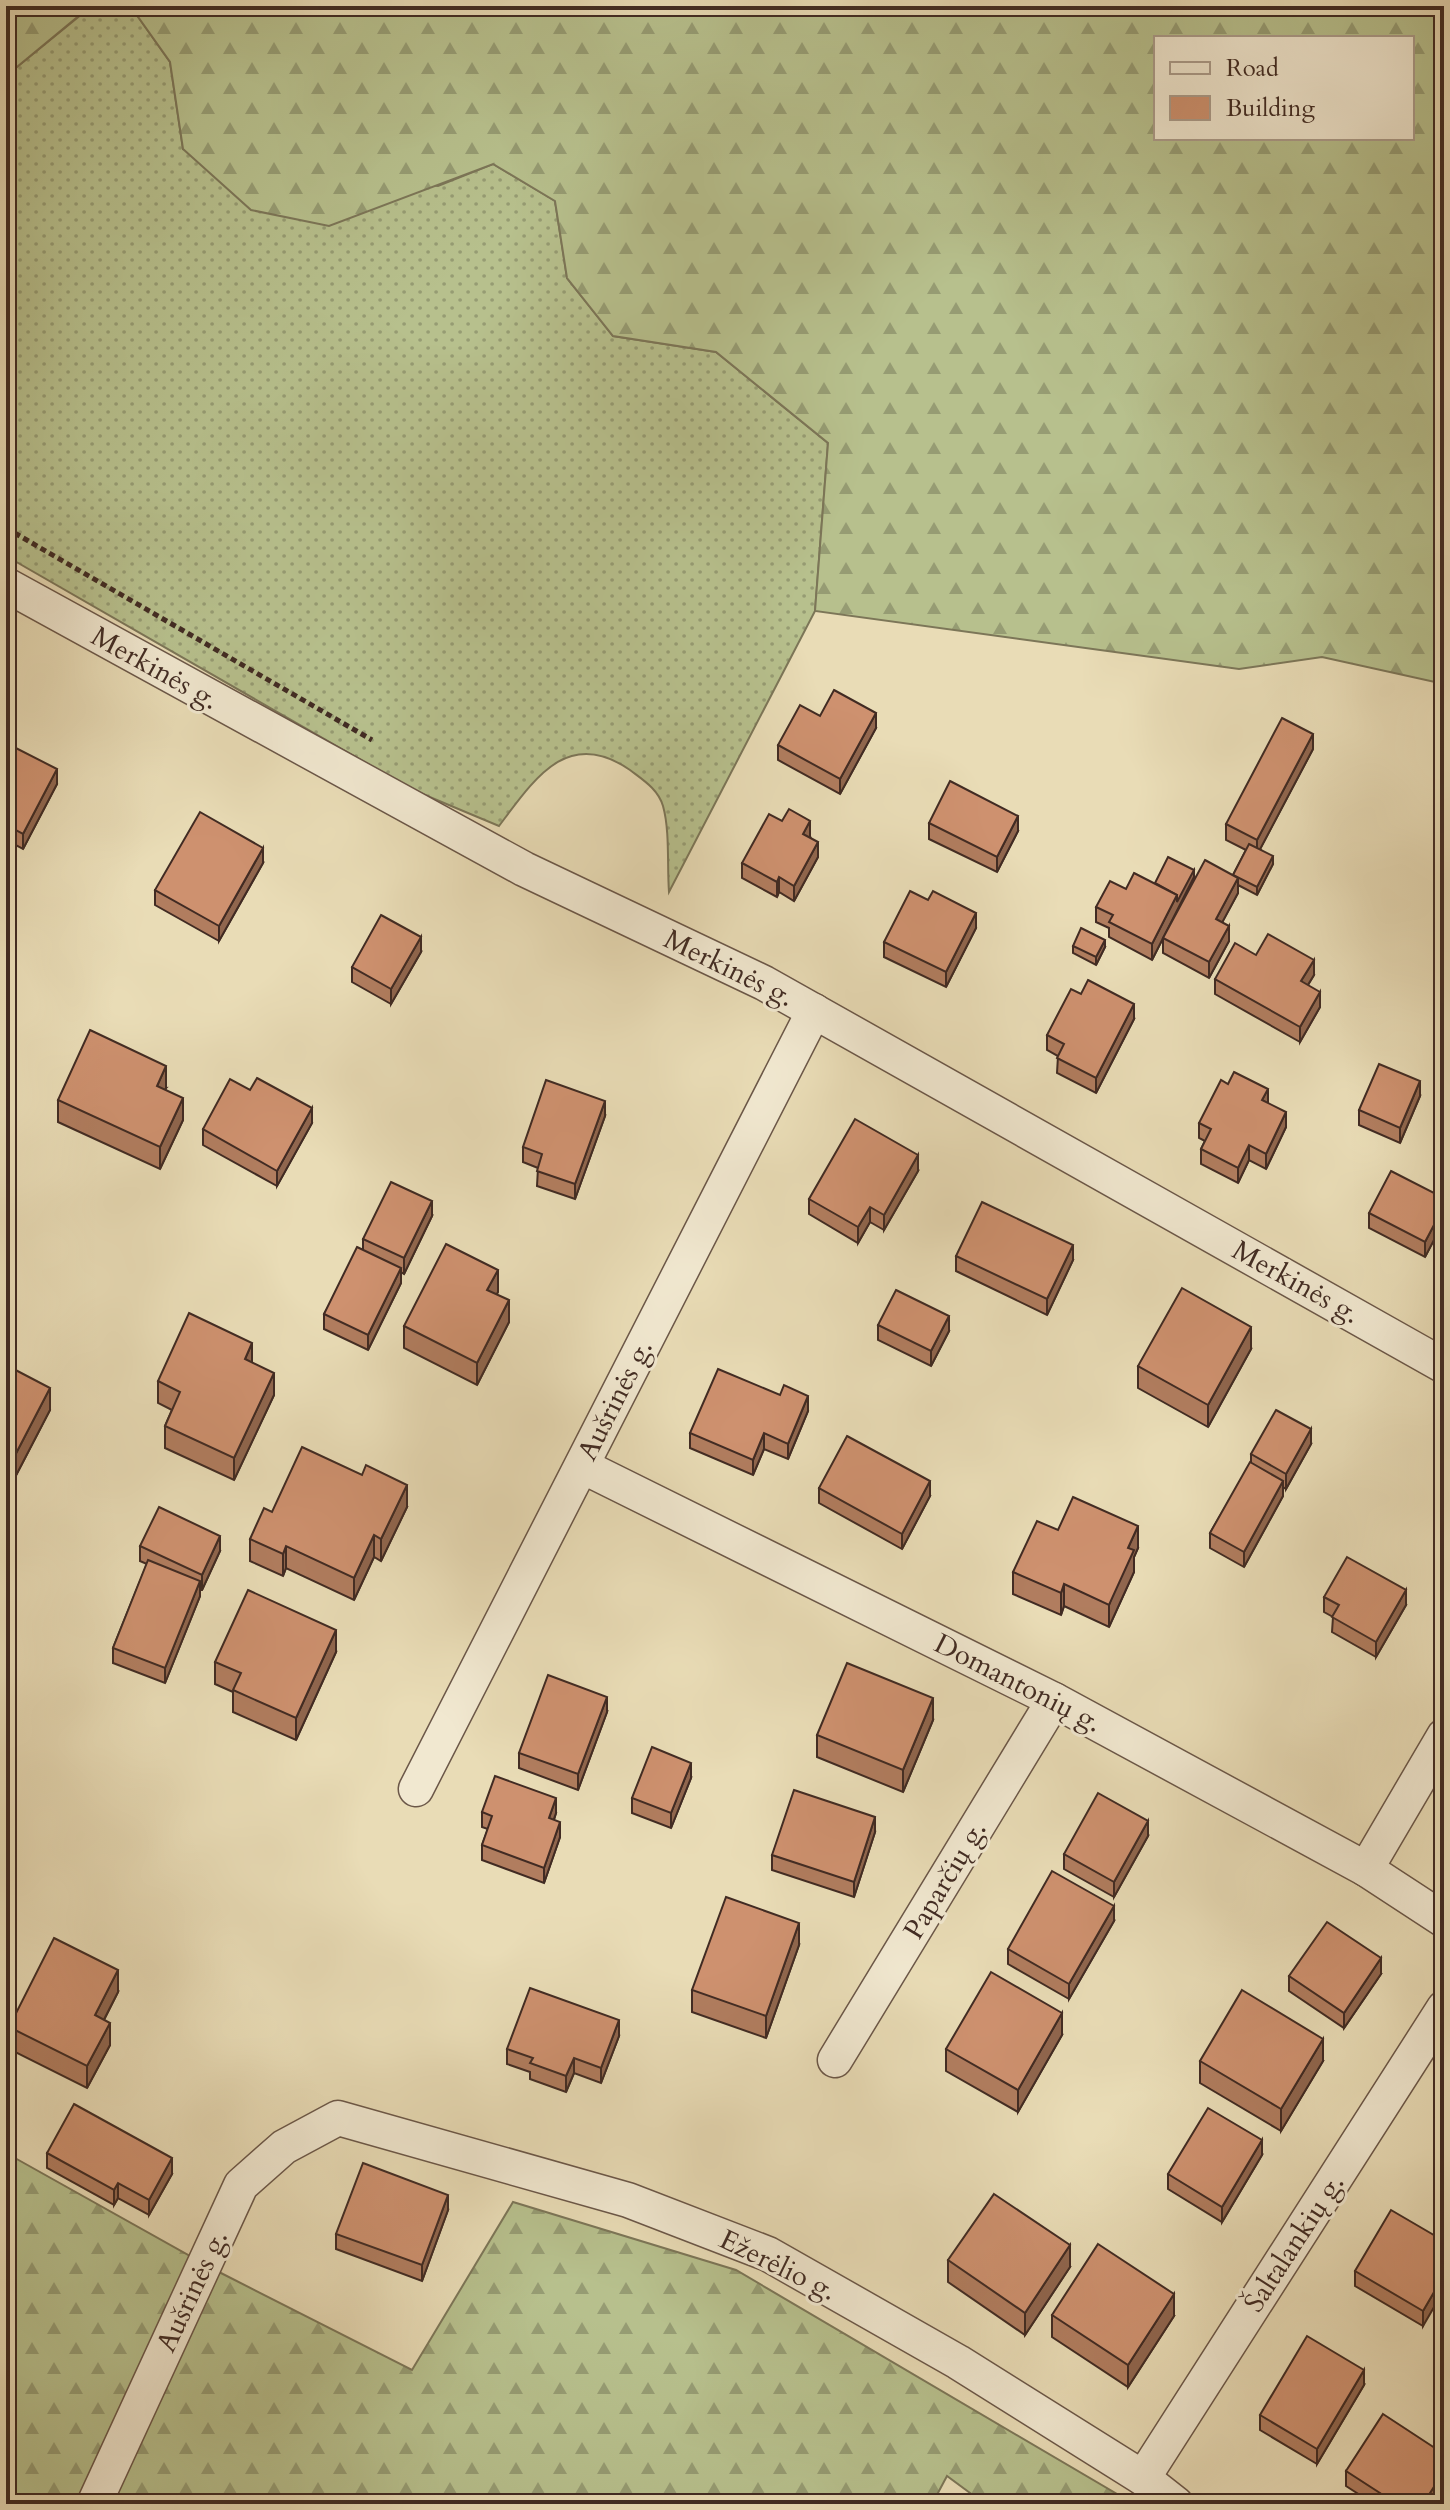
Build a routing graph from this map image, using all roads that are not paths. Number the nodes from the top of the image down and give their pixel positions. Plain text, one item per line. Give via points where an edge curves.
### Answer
1 (6, 585) edge
2 (814, 1011) junction
3 (1444, 1366) edge
4 (582, 1466) junction
5 (1054, 1700) junction
6 (1444, 1736) edge
7 (416, 1789) dead end
8 (1366, 1869) junction
9 (1444, 1920) edge
10 (1444, 2008) edge
11 (835, 2060) dead end
12 (338, 2118) joint
13 (1143, 2478) junction
14 (94, 2504) edge
15 (1176, 2504) edge

1 - 2 street, Merkinės g. via 524,869
2 - 3 street, Merkinės g.
2 - 4 street, Aušrinės g.
4 - 5 street, Domantonių g.
4 - 7 street, Aušrinės g.
5 - 8 street, Domantonių g.
5 - 11 street, Paparčių g.
6 - 8 street
8 - 9 street, Domantonių g.
10 - 13 street, Šaltalankių g.
12 - 13 street, Ežerėlio g. via 628,2200 768,2254 958,2362
12 - 14 street, Aušrinės g. via 284,2147 241,2185
13 - 15 street, Ežerėlio g.

